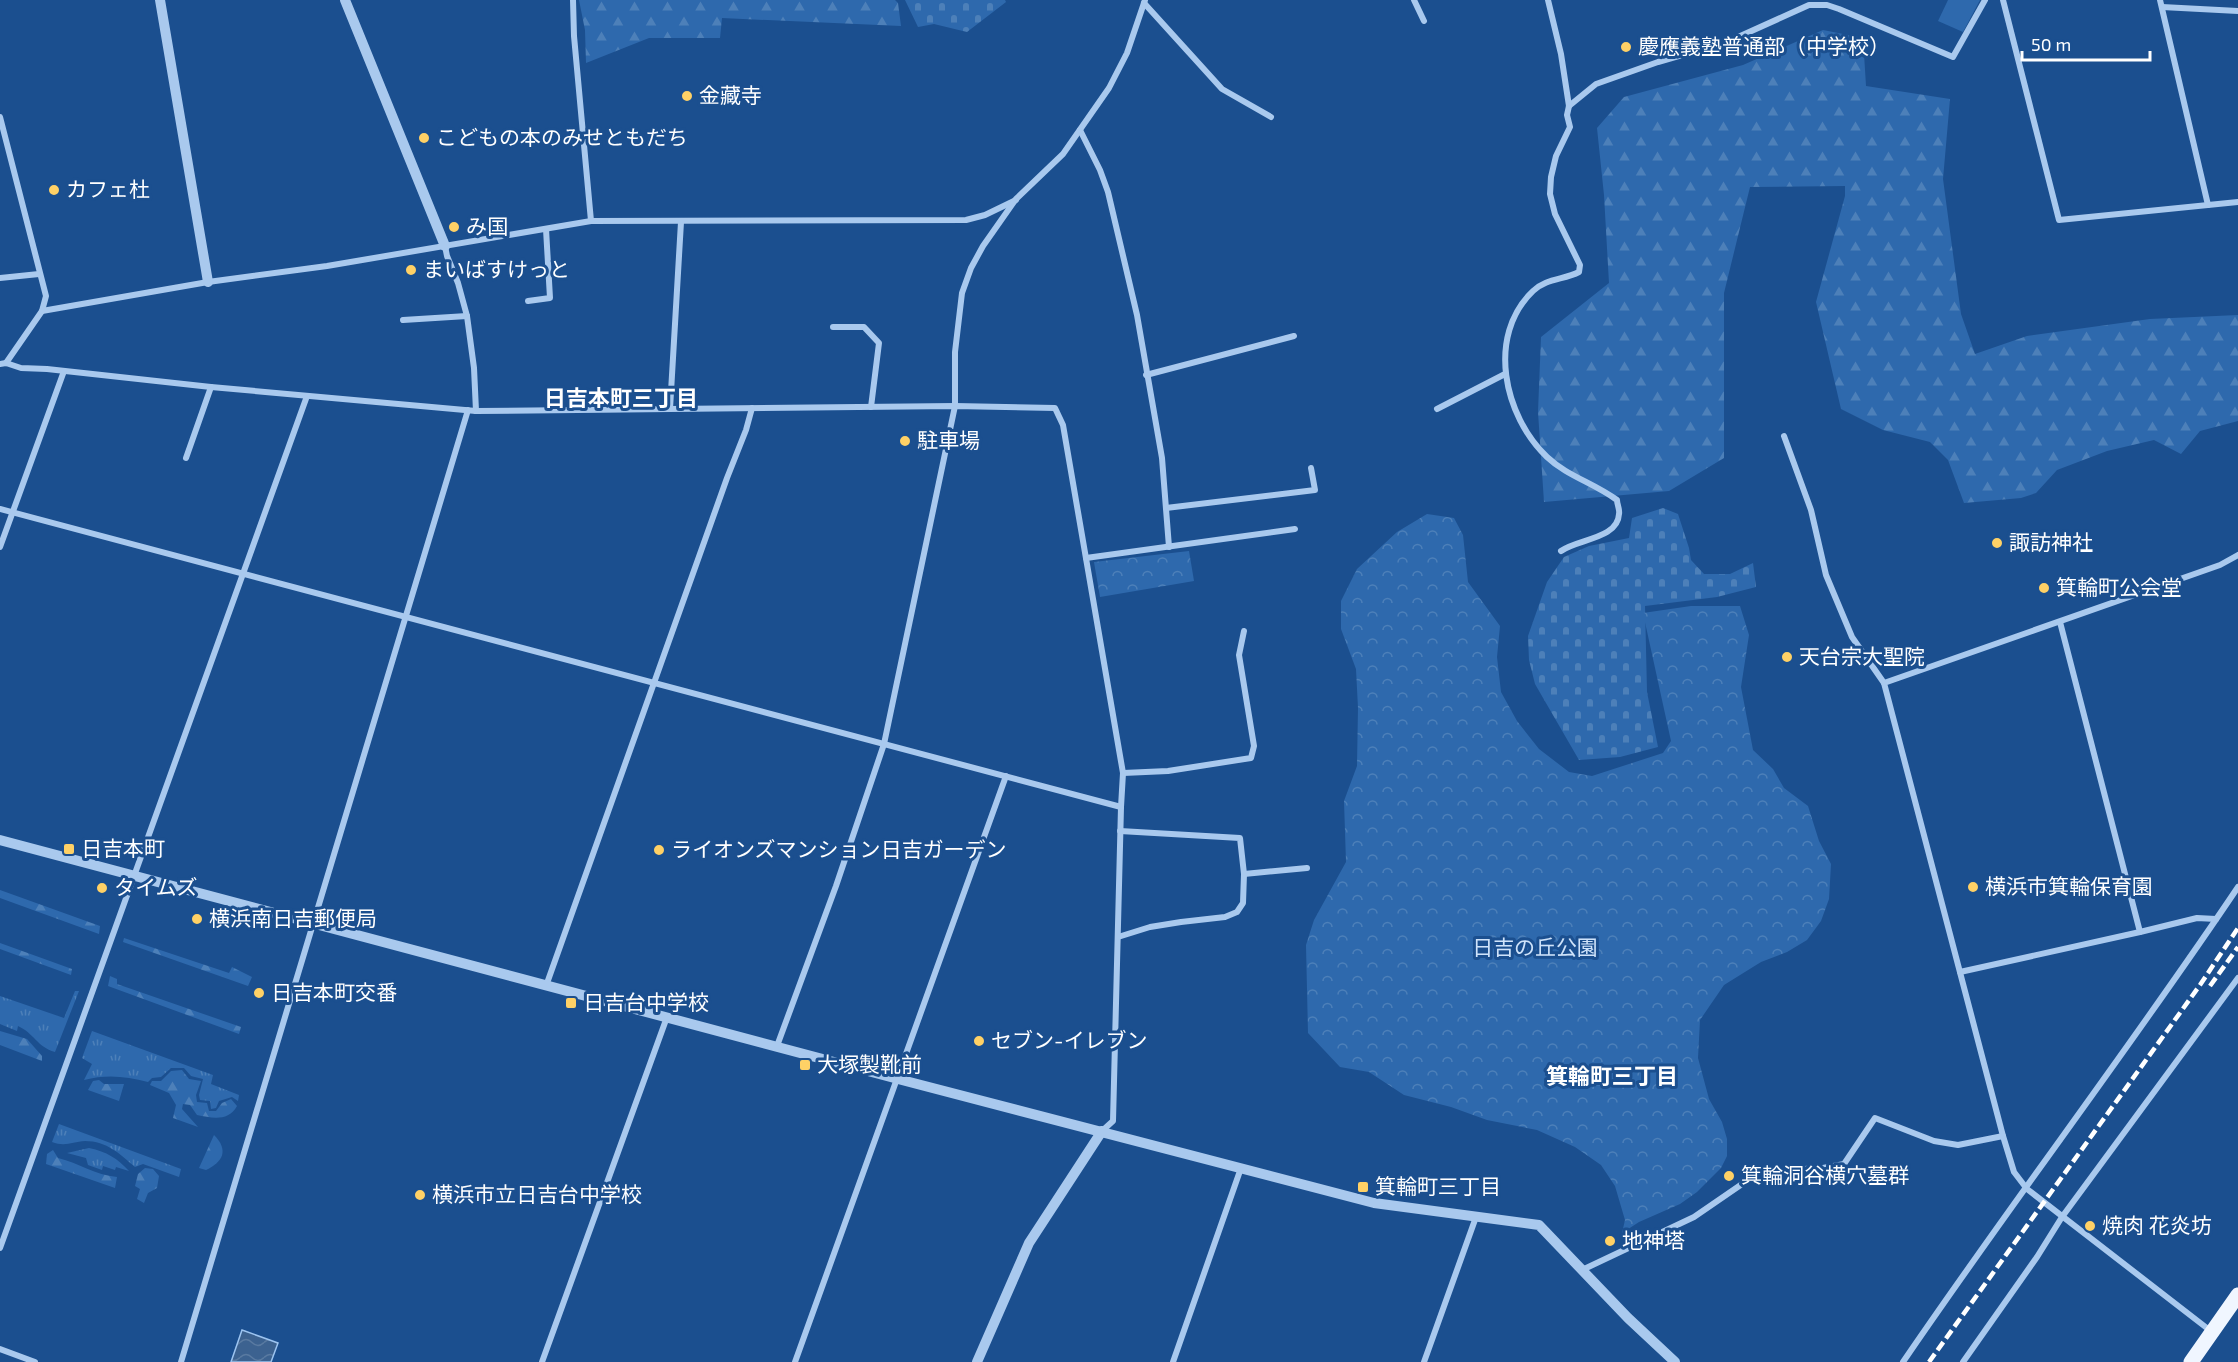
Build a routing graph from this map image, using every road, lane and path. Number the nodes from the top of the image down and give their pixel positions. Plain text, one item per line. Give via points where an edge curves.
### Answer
1 (160, 0) edge
2 (345, 0) edge
3 (573, 0) edge
4 (1414, 0) edge
5 (1548, 0) edge
6 (1985, 0) edge
7 (2003, 0) edge
8 (1144, 1) edge
9 (2161, 3) edge
10 (2238, 10) edge
11 (1424, 21) dead end
12 (1569, 106) junction
13 (0, 117) edge
14 (1271, 117) dead end
15 (1080, 130) junction
16 (1016, 200) junction
17 (2238, 202) edge
18 (2208, 205) junction
19 (591, 221) junction
20 (681, 222) junction
21 (546, 229) junction
22 (446, 246) junction
23 (39, 274) junction
24 (0, 278) edge
25 (208, 282) junction
26 (528, 301) dead end
27 (42, 311) junction
28 (467, 316) junction
29 (403, 320) dead end
30 (833, 327) dead end
31 (1294, 336) dead end
32 (3, 363) edge
33 (64, 371) junction
34 (1505, 374) junction
35 (1146, 375) junction
36 (211, 387) junction
37 (307, 396) junction
38 (955, 406) junction
39 (871, 407) junction
40 (752, 408) junction
41 (670, 409) junction
42 (1437, 409) dead end
43 (468, 410) junction
44 (476, 411) junction
45 (1784, 436) dead end
46 (186, 458) dead end
47 (1311, 468) dead end
48 (1166, 508) junction
49 (0, 509) edge
50 (12, 512) junction
51 (1295, 529) dead end
52 (0, 547) edge
53 (1169, 547) junction
54 (1562, 551) dead end
55 (2238, 555) edge
56 (1086, 558) junction
57 (243, 573) junction
58 (406, 616) junction
59 (2060, 622) junction
60 (1244, 631) dead end
61 (654, 683) junction
62 (1884, 683) junction
63 (884, 744) junction
64 (1123, 773) junction
65 (1006, 776) junction
66 (1120, 807) junction
67 (1120, 831) junction
68 (0, 840) edge
69 (1307, 868) dead end
70 (1244, 874) junction
71 (135, 875) junction
72 (2238, 887) edge
73 (2217, 919) junction
74 (313, 922) junction
75 (2140, 932) junction
76 (1118, 937) junction
77 (1960, 972) junction
78 (2238, 978) edge
79 (546, 986) junction
80 (667, 1017) junction
81 (777, 1046) junction
82 (898, 1079) junction
83 (1102, 1131) junction
84 (2002, 1136) junction
85 (1241, 1168) junction
86 (2027, 1189) junction
87 (1476, 1217) junction
88 (2062, 1217) junction
89 (0, 1248) edge
90 (1582, 1270) junction
91 (2238, 1296) edge
92 (2212, 1332) junction
93 (0, 1349) edge
94 (35, 1362) edge
95 (181, 1362) edge
96 (542, 1362) edge
97 (795, 1362) edge
98 (977, 1362) edge
99 (1173, 1362) edge
100 (1424, 1362) edge
101 (1675, 1362) edge
102 (1903, 1362) edge
103 (1963, 1362) edge
104 (2191, 1362) edge

1 - 25 street
2 - 22 street
3 - 19 street
4 - 11 street
5 - 12 street
6 - 12 street via 1953,57 1839,9 1809,5 1727,42 1596,84
7 - 18 street via 2059,220
8 - 14 street via 1222,89
8 - 15 street via 1127,53
9 - 10 street
9 - 18 street
12 - 34 street via 1570,127 1556,156 1550,194 1555,214 1580,265 1579,272 1541,285 1523,304 1508,337
13 - 23 street
15 - 16 street via 1063,154
15 - 35 street via 1107,192 1137,315
16 - 20 street via 966,220
16 - 38 street via 983,246 962,293 955,352
17 - 18 street
19 - 20 street
19 - 21 street
20 - 41 street
21 - 22 street
21 - 26 street via 550,298
22 - 25 street
22 - 28 street
23 - 24 street
23 - 27 street via 45,296
25 - 27 street
27 - 32 street
28 - 29 street
28 - 44 street
30 - 39 street via 864,327 879,343
31 - 35 street
32 - 33 street
33 - 36 street
33 - 50 street
34 - 42 street
34 - 54 street via 1516,412 1547,457 1617,500 1620,516 1613,529
35 - 48 street via 1162,458
36 - 37 street
36 - 46 street
37 - 43 street
37 - 57 street
38 - 39 street
38 - 56 street via 1055,408 1063,425
38 - 63 street
39 - 40 street
40 - 41 street
40 - 61 street
41 - 44 street
43 - 44 street
43 - 58 street
45 - 62 street via 1811,510 1830,586 1852,637
47 - 48 street via 1315,490
48 - 53 street
49 - 50 street
50 - 52 street
50 - 57 street
51 - 53 street
53 - 56 street
55 - 59 street via 2220,565
56 - 64 street
57 - 58 street
57 - 71 street
58 - 61 street
58 - 74 street
59 - 62 street
59 - 75 street
60 - 64 street via 1239,655 1254,746 1251,758 1167,771
61 - 63 street
61 - 79 street
62 - 77 street
63 - 65 street
63 - 81 street
64 - 66 street
65 - 66 street
65 - 82 street
66 - 67 street
67 - 70 street via 1240,838
67 - 76 street
68 - 71 street
69 - 70 street
70 - 76 street via 1243,903 1237,912 1150,927
71 - 74 street
71 - 89 street
72 - 73 street
73 - 75 street via 2197,918
73 - 86 street
74 - 79 street
74 - 95 street
75 - 77 street
76 - 83 street via 1113,1121
77 - 84 street
78 - 88 street
79 - 80 street
80 - 81 street
80 - 96 street
81 - 82 street
82 - 83 street
82 - 97 street
83 - 85 street
83 - 98 street via 1029,1243
84 - 86 street via 2014,1172
84 - 90 street via 1958,1145 1934,1141 1875,1118 1844,1164 1761,1171 1694,1217
85 - 87 street via 1374,1203
85 - 99 street
86 - 88 street
86 - 102 street
87 - 90 street via 1539,1225
87 - 100 street
88 - 92 street
88 - 103 street
90 - 101 street
91 - 92 main road
92 - 104 main road
93 - 94 street

